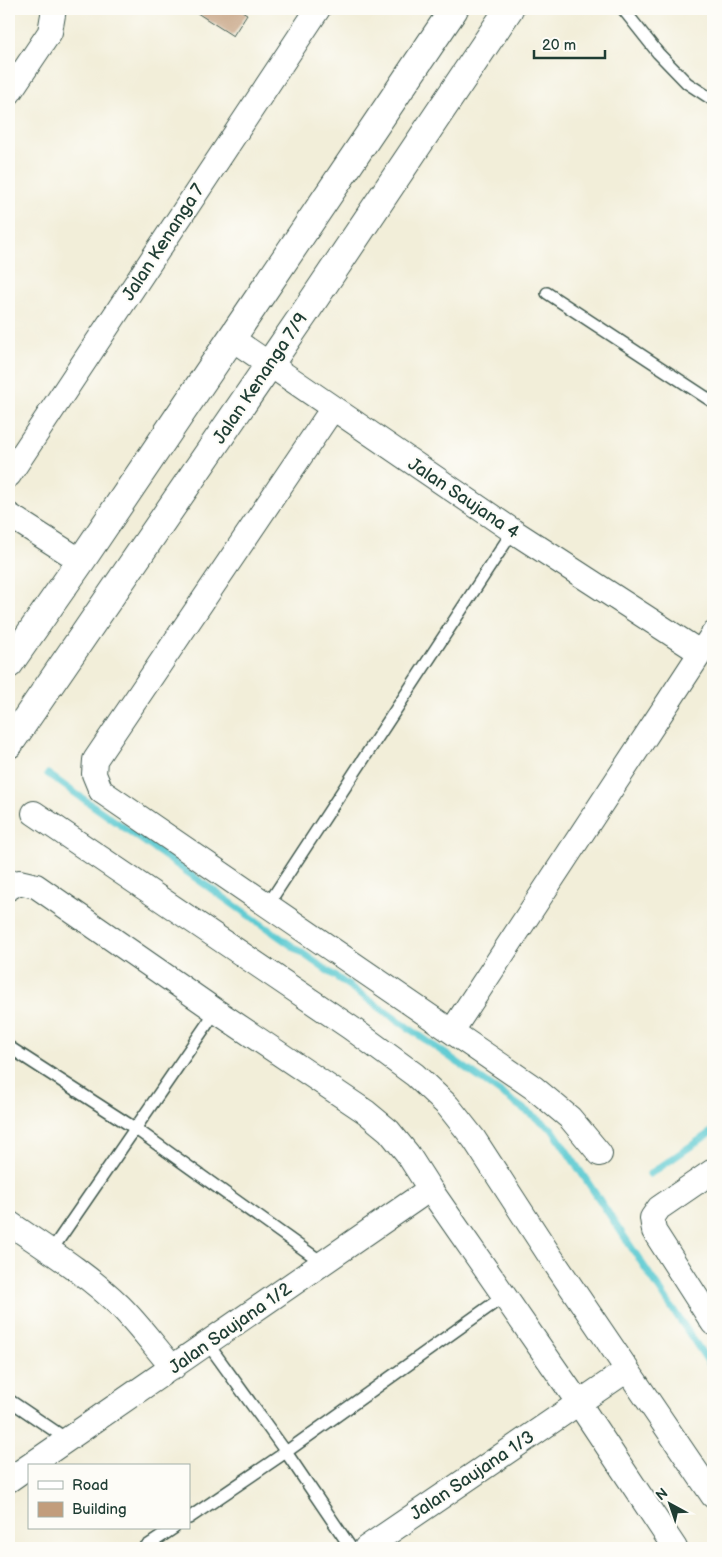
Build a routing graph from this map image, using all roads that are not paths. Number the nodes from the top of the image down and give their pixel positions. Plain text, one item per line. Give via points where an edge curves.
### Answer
1 (54, 9) edge
2 (318, 9) edge
3 (454, 9) edge
4 (509, 9) edge
5 (623, 9) edge
6 (9, 93) edge
7 (713, 100) edge
8 (547, 293) dead end
9 (231, 338) junction
10 (269, 363) junction
11 (713, 402) edge
12 (333, 408) junction
13 (9, 475) edge
14 (9, 515) edge
15 (513, 532) junction
16 (81, 561) junction
17 (707, 644) edge
18 (9, 664) edge
19 (9, 744) edge
20 (34, 814) dead end
21 (9, 888) edge
22 (268, 906) junction
23 (216, 1011) junction
24 (452, 1031) junction
25 (9, 1047) edge
26 (136, 1128) junction
27 (600, 1154) dead end
28 (713, 1171) edge
29 (430, 1188) junction
30 (9, 1223) edge
31 (52, 1251) junction
32 (323, 1263) junction
33 (504, 1296) junction
34 (713, 1323) edge
35 (208, 1344) junction
36 (173, 1368) junction
37 (627, 1370) junction
38 (9, 1400) edge
39 (578, 1402) junction
40 (68, 1440) junction
41 (286, 1452) junction
42 (32, 1464) edge
43 (28, 1467) edge
44 (9, 1480) edge
45 (713, 1496) edge
46 (190, 1517) edge
47 (171, 1530) edge
48 (374, 1546) edge
49 (144, 1548) edge
50 (351, 1548) edge
51 (675, 1548) edge

1 - 6 street via 50,32
2 - 13 street, Jalan Kenanga 7
3 - 9 street
4 - 10 street, Jalan Kenanga 7/9
5 - 7 lane via 687,83
8 - 11 lane
9 - 10 street, Jalan Saujana 4
9 - 16 street
10 - 12 street, Jalan Saujana 4
10 - 19 street, Jalan Kenanga 7/9
12 - 15 street, Jalan Saujana 4
12 - 22 street via 95,760 94,774 101,791
14 - 16 street
15 - 17 street, Jalan Saujana 4
15 - 22 lane
16 - 18 street
17 - 24 street
20 - 37 street via 351,1028 415,1075 448,1106 474,1139
21 - 23 street via 18,882 36,886
22 - 24 street
23 - 26 lane
23 - 29 street via 366,1112 389,1131 408,1152
24 - 27 street via 563,1112
25 - 26 lane
26 - 31 lane
26 - 32 lane
28 - 34 street via 660,1208 652,1218 654,1231
29 - 32 street, Jalan Saujana 1/2
29 - 33 street
30 - 31 street
31 - 36 street via 120,1306
32 - 35 street, Jalan Saujana 1/2
33 - 39 street
33 - 41 lane
35 - 36 street, Jalan Saujana 1/2
35 - 41 lane
36 - 40 street, Jalan Saujana 1/2
37 - 39 street, Jalan Saujana 1/3
37 - 45 street
38 - 40 lane
39 - 48 street, Jalan Saujana 1/3
39 - 51 street
40 - 42 street, Jalan Saujana 1/2
41 - 46 lane
41 - 50 lane
43 - 44 street, Jalan Saujana 1/2
47 - 49 lane

